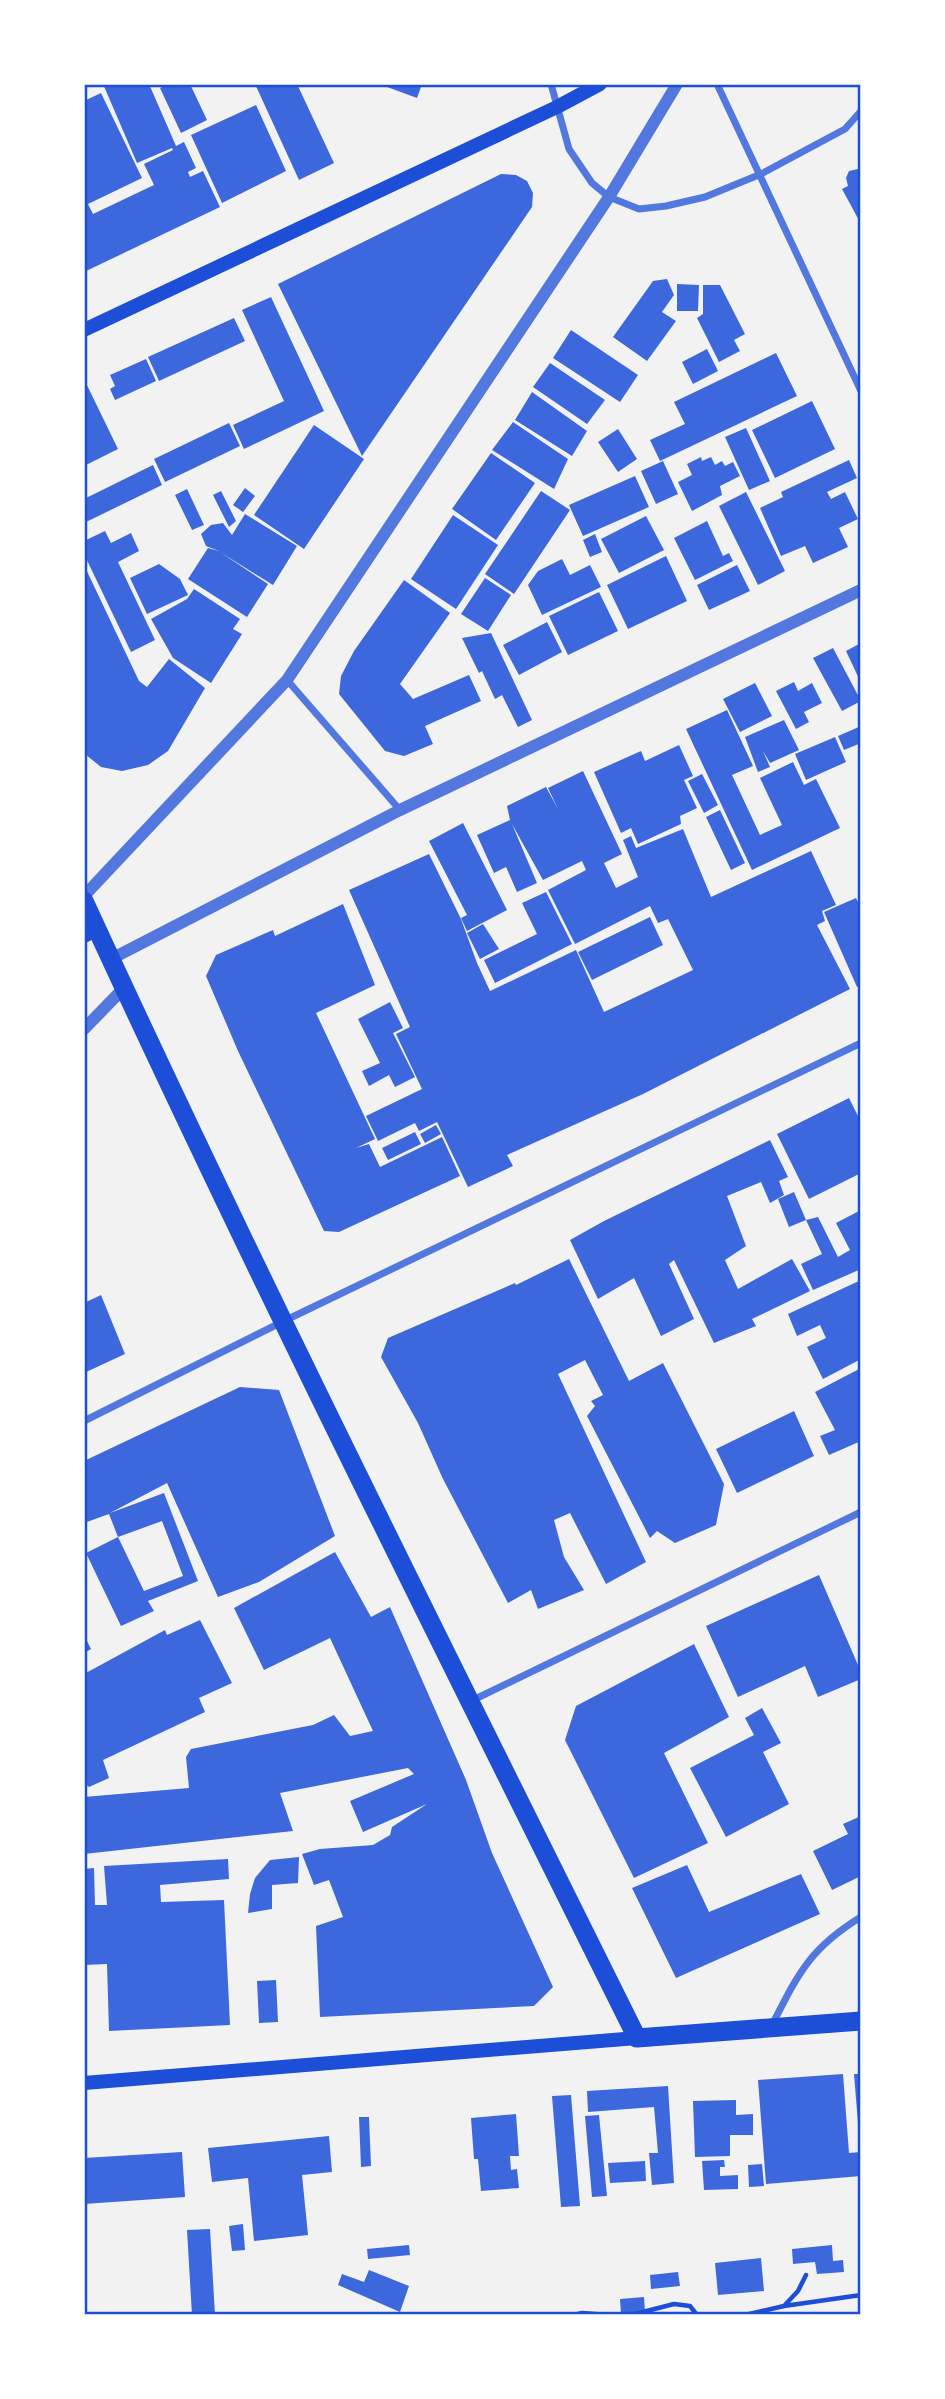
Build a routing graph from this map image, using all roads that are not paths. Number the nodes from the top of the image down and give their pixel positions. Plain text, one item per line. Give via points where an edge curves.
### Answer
1 (551, 84) edge
2 (600, 84) edge
3 (677, 84) edge
4 (717, 84) edge
5 (557, 107) junction
6 (861, 111) edge
7 (761, 174) junction
8 (609, 197) junction
9 (84, 330) edge
10 (861, 391) edge
11 (861, 590) edge
12 (287, 680) junction
13 (400, 810) junction
14 (84, 898) edge
15 (90, 933) edge
16 (111, 959) junction
17 (123, 989) junction
18 (84, 1029) edge
19 (861, 1043) edge
20 (284, 1321) junction
21 (84, 1420) edge
22 (861, 1512) edge
23 (470, 1701) junction
24 (861, 1917) edge
25 (861, 2021) edge
26 (770, 2028) junction
27 (637, 2038) junction
28 (84, 2082) edge

1 - 5 street
2 - 5 main road
3 - 8 street
4 - 7 street
5 - 8 street via 569,149 592,183
5 - 9 main road
6 - 7 street via 845,129
7 - 8 street via 705,197 666,206 639,209
7 - 10 street
8 - 12 street
11 - 13 street
12 - 13 street
12 - 14 street
13 - 16 street
14 - 15 highway
15 - 16 highway
16 - 17 highway
17 - 18 street
17 - 20 highway
19 - 20 street
20 - 21 street
20 - 23 highway
22 - 23 street
23 - 27 highway
24 - 26 street via 814,1952
25 - 26 highway
26 - 27 highway
27 - 28 main road

